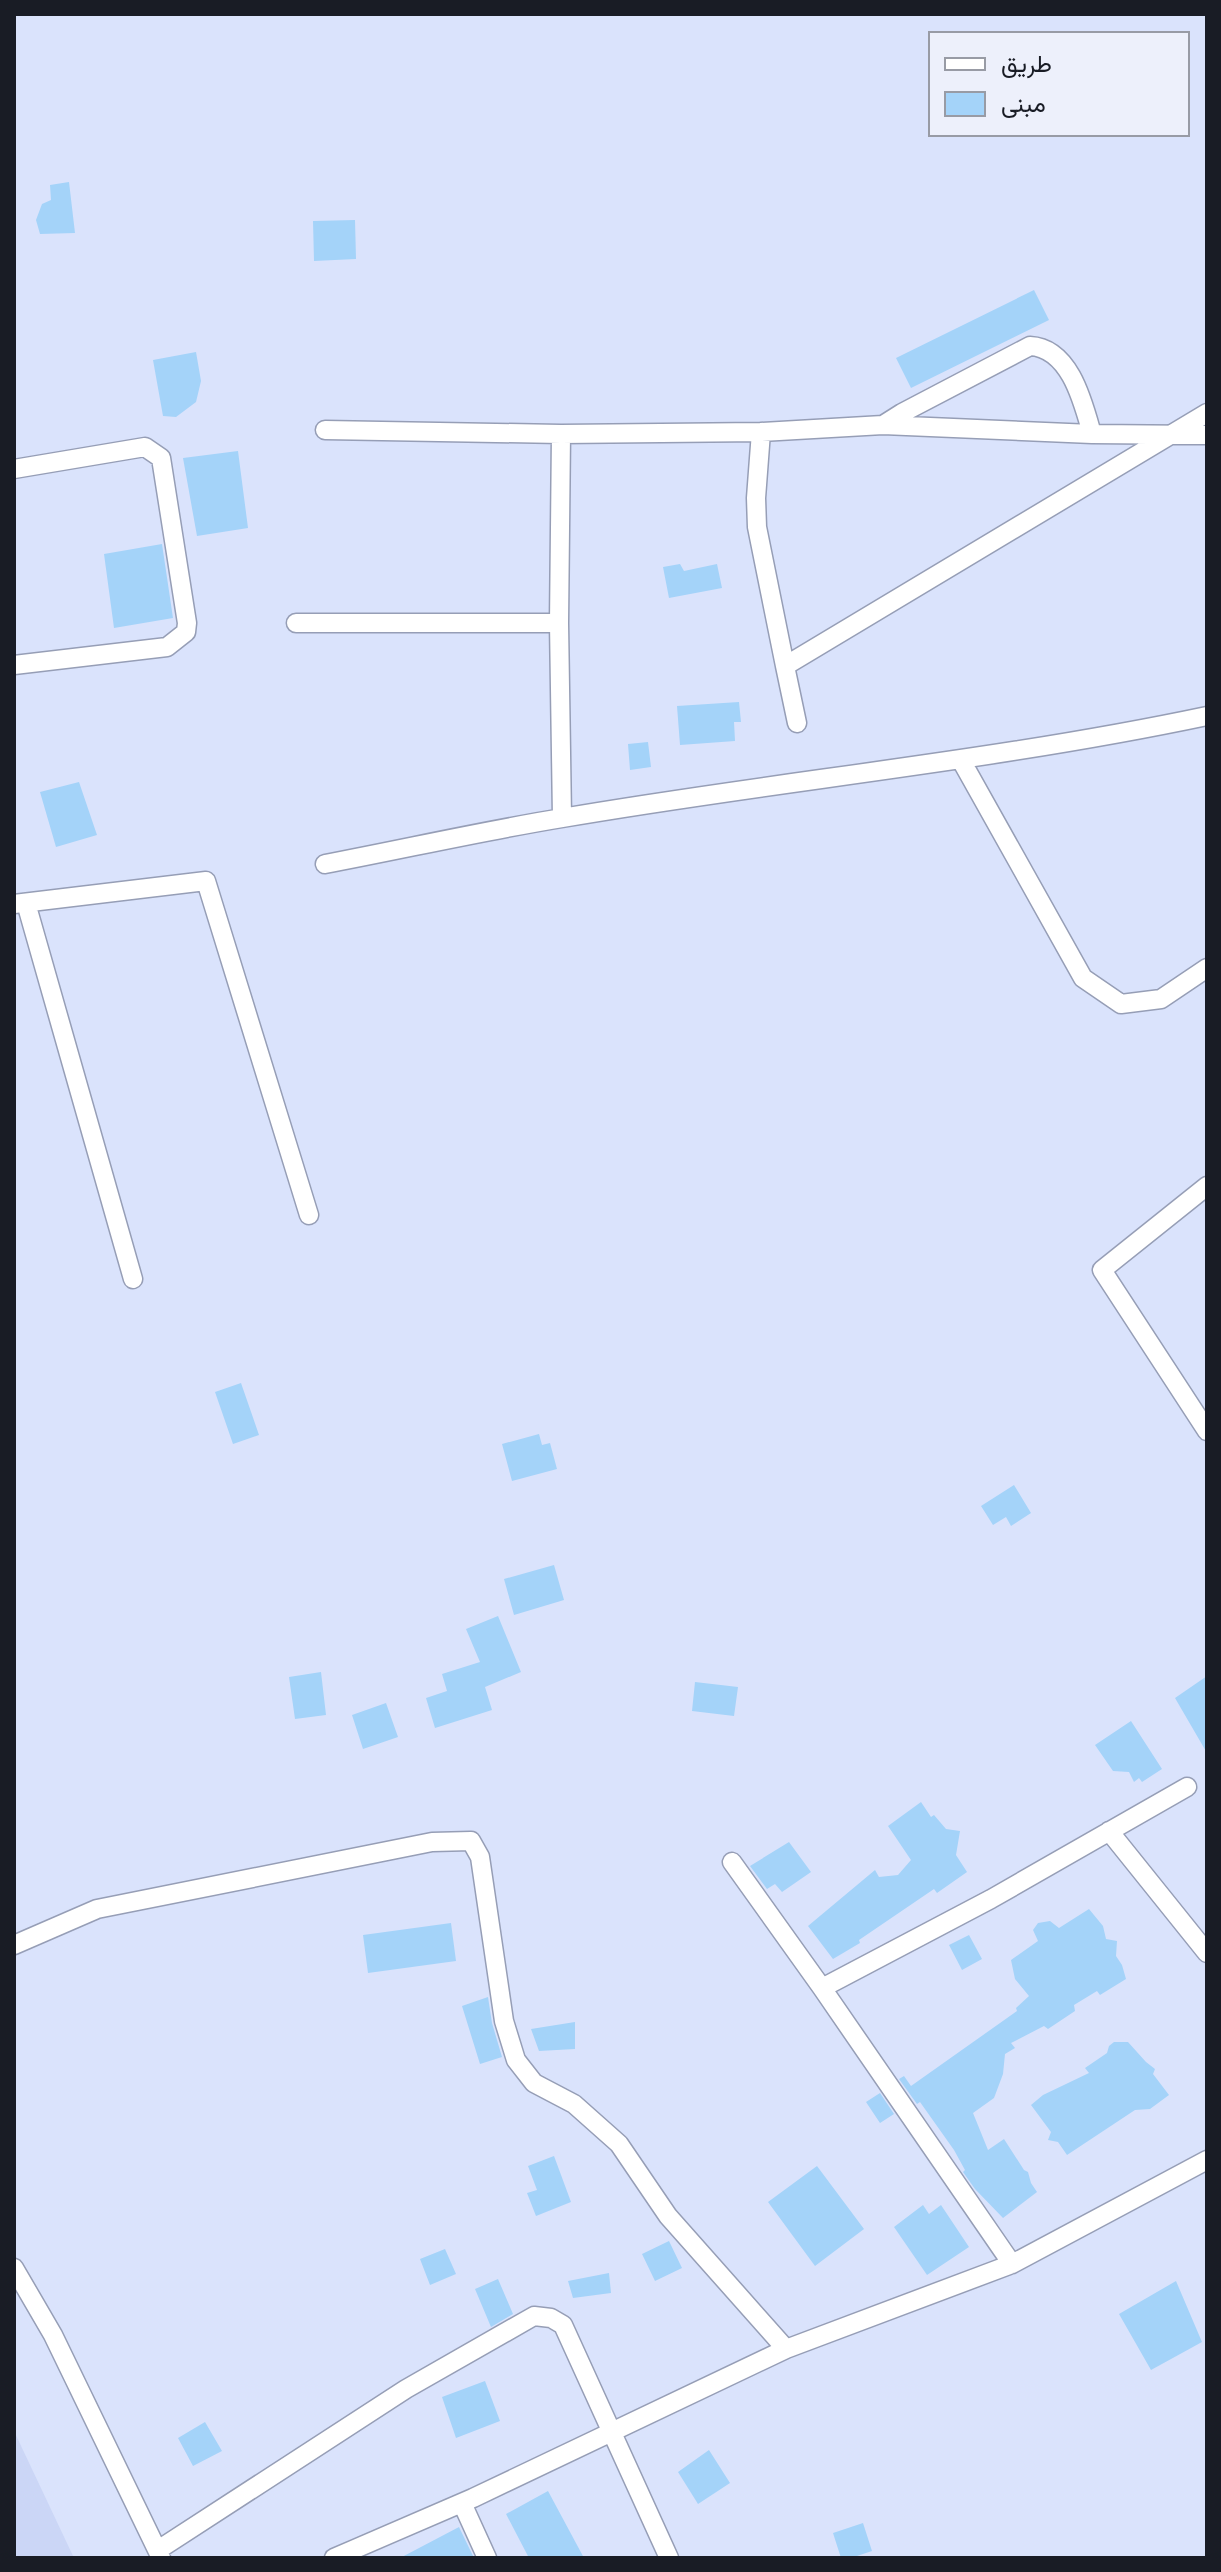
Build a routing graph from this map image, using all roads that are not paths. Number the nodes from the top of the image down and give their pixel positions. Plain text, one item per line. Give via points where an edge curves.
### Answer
1 (1207, 413) edge
2 (883, 425) junction
3 (325, 430) dead end
4 (761, 432) junction
5 (561, 434) junction
6 (1092, 434) junction
7 (1207, 435) edge
8 (1168, 436) junction
9 (14, 469) edge
10 (296, 623) dead end
11 (559, 623) junction
12 (14, 665) edge
13 (785, 666) junction
14 (1207, 716) edge
15 (797, 723) dead end
16 (961, 760) junction
17 (562, 818) junction
18 (325, 864) dead end
19 (20, 904) edge
20 (1207, 968) edge
21 (1207, 1186) edge
22 (309, 1215) dead end
23 (133, 1279) dead end
24 (1207, 1431) edge
25 (1187, 1787) dead end
26 (1109, 1831) junction
27 (732, 1862) dead end
28 (14, 1945) edge
29 (1207, 1953) edge
30 (822, 1988) junction
31 (1207, 2160) edge
32 (1012, 2264) junction
33 (14, 2268) edge
34 (786, 2349) junction
35 (611, 2434) junction
36 (462, 2503) junction
37 (160, 2554) edge
38 (334, 2558) edge
39 (487, 2558) edge
40 (669, 2558) edge

1 - 8 street
2 - 4 street
2 - 6 street
2 - 6 street via 1030,346 1042,347 1065,365
3 - 5 street
4 - 5 street
4 - 13 street via 757,527
5 - 11 street
6 - 8 street
7 - 8 street
8 - 13 street
9 - 12 street via 145,447 155,452 161,458 187,623 186,632 167,647
10 - 11 street
11 - 17 street
13 - 15 street
14 - 16 street
16 - 17 street
16 - 20 street via 1083,978 1121,1004 1161,999
17 - 18 street
19 - 22 street via 206,881
19 - 23 street
21 - 24 street via 1102,1270
25 - 26 street
26 - 29 street
26 - 30 street
27 - 30 street
28 - 34 street via 97,1909 432,1842 471,1841 480,1857 504,2021 516,2060 534,2083 574,2104 619,2144 668,2216
30 - 32 street
31 - 32 street
32 - 34 street
33 - 37 street via 53,2335
34 - 35 street
35 - 36 street
35 - 37 street via 563,2325 534,2316 406,2389
35 - 40 street
36 - 38 street
36 - 39 street

